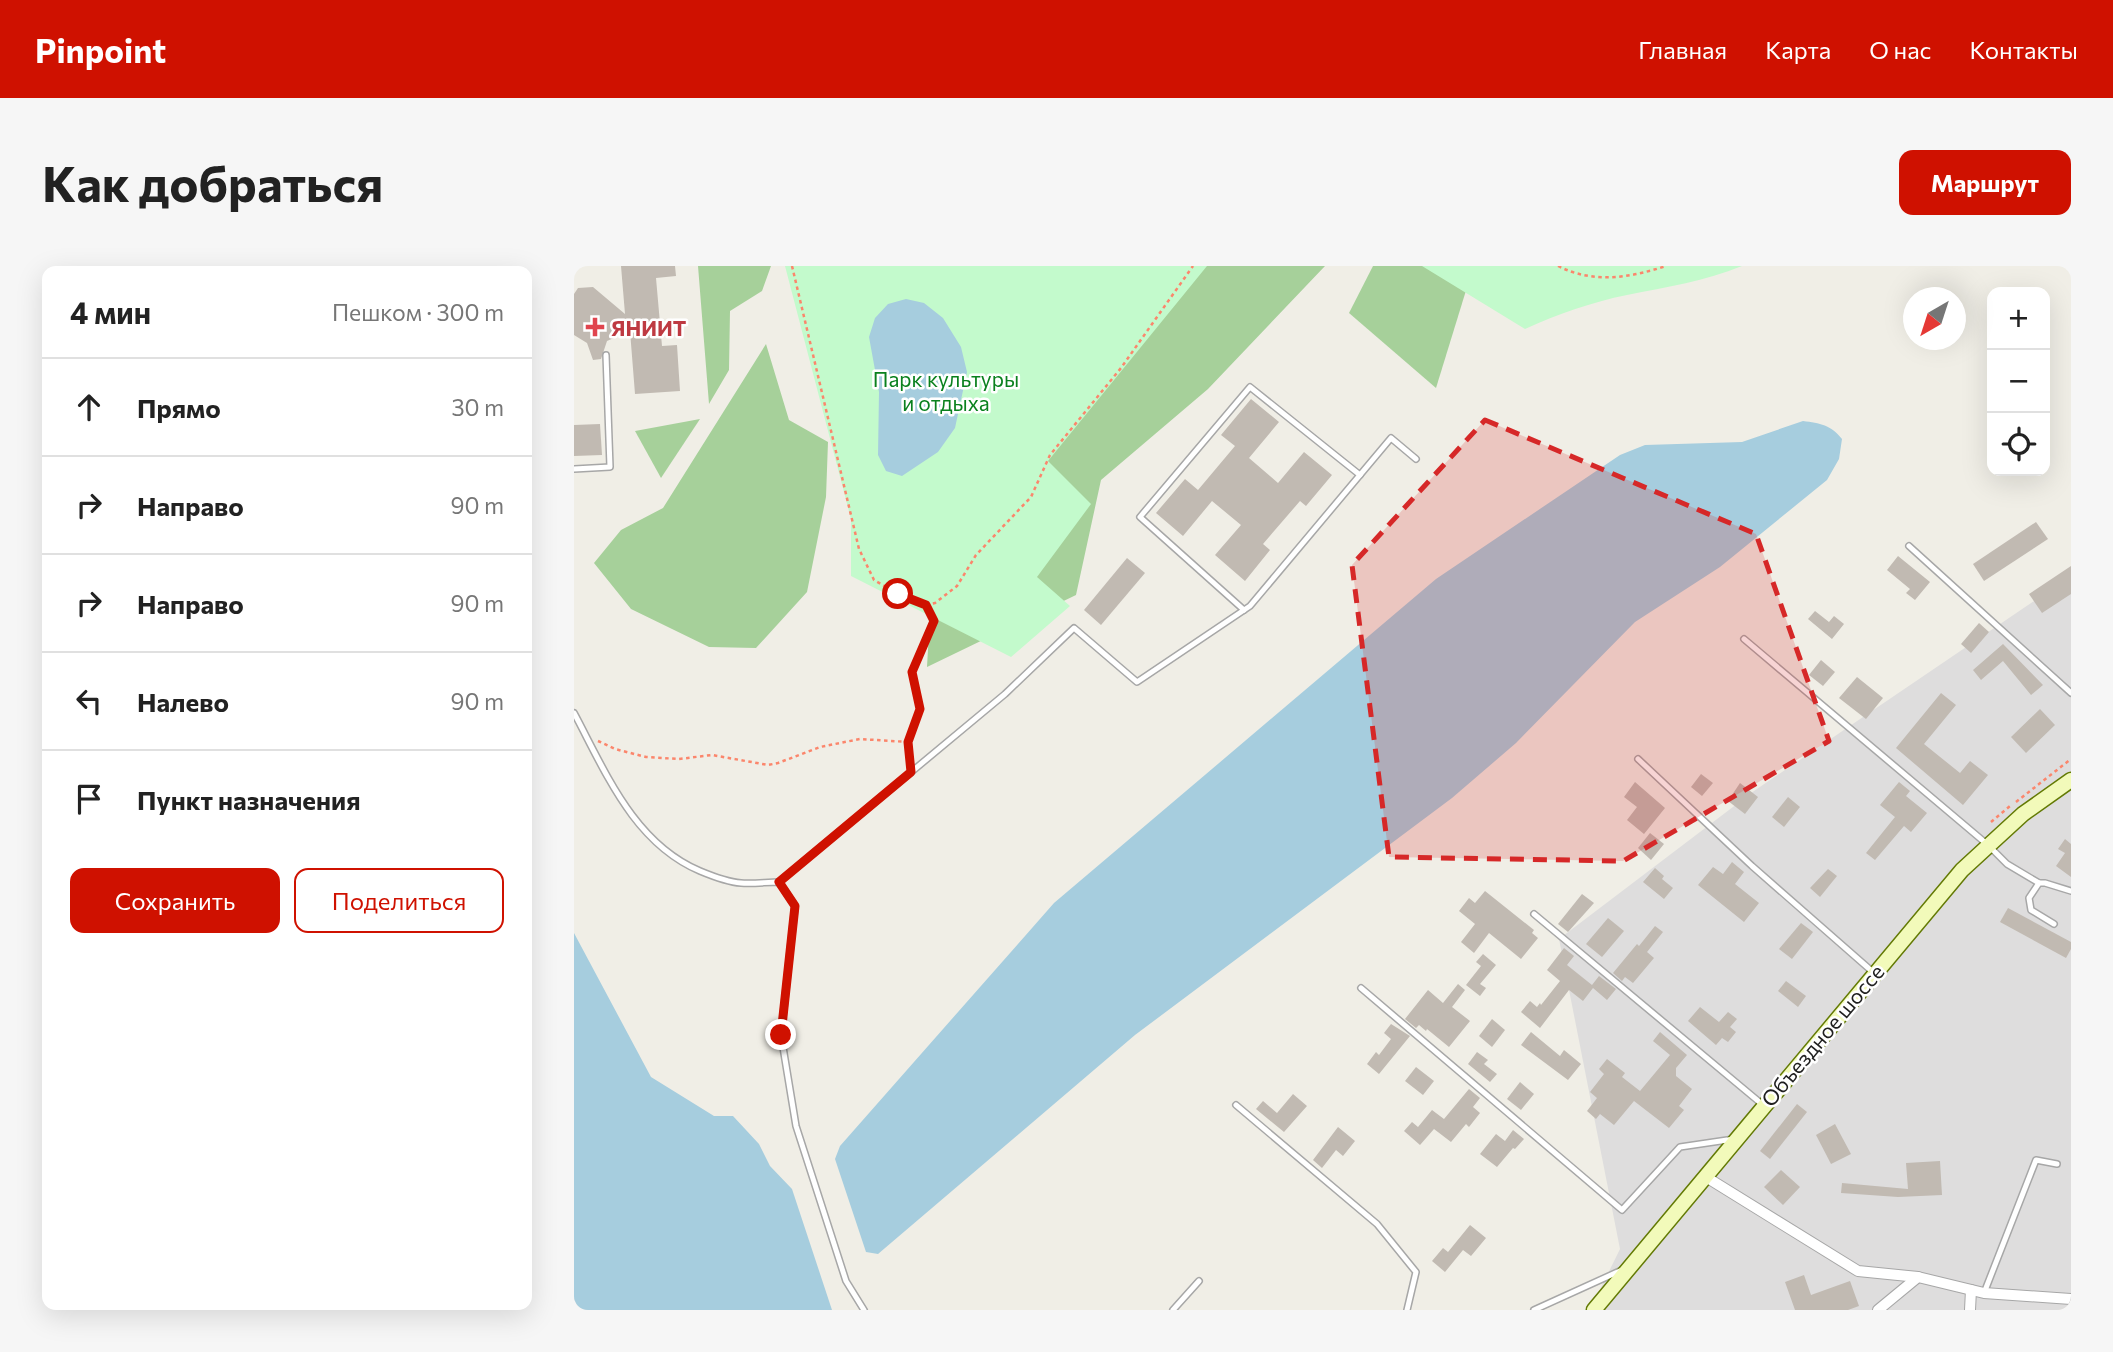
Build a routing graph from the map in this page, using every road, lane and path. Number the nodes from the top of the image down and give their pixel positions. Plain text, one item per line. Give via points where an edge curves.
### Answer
1 (792, 266) edge
2 (1193, 266) edge
3 (1559, 266) edge
4 (1666, 266) edge
5 (606, 355) dead end
6 (1416, 459) dead end
7 (574, 469) edge
8 (1360, 475) junction
9 (1909, 547) dead end
10 (926, 605) junction
11 (1244, 610) junction
12 (1744, 639) dead end
13 (2071, 693) edge
14 (574, 713) edge
15 (586, 736) junction
16 (908, 742) junction
17 (1638, 759) dead end
18 (2071, 759) edge
19 (911, 772) junction
20 (2070, 779) edge
21 (1991, 822) dead end
22 (1989, 845) junction
23 (779, 882) junction
24 (2039, 883) junction
25 (2071, 891) edge
26 (1534, 914) dead end
27 (2054, 924) dead end
28 (1874, 973) junction
29 (1361, 988) dead end
30 (1236, 1105) dead end
31 (1763, 1105) junction
32 (1737, 1138) junction
33 (2057, 1164) dead end
34 (1706, 1177) junction
35 (1631, 1266) junction
36 (1917, 1277) junction
37 (1199, 1281) dead end
38 (1971, 1290) junction
39 (1984, 1293) junction
40 (2071, 1299) edge
41 (864, 1310) edge
42 (1173, 1310) edge
43 (1407, 1310) edge
44 (1534, 1310) edge
45 (1594, 1310) edge
46 (1878, 1310) edge
47 (1970, 1310) edge

1 - 10 path via 859,549 874,580
2 - 10 path via 1121,368 1050,455 1031,498 976,555 957,586
3 - 4 path via 1574,274 1612,279
5 - 7 lane via 610,467
6 - 8 lane via 1391,438
8 - 11 lane
8 - 11 lane via 1250,387 1140,517
9 - 13 lane
10 - 16 path via 934,621 912,672 920,709
11 - 19 lane via 1137,682 1073,628 1005,694
12 - 22 lane
14 - 15 lane
15 - 16 path via 646,757 722,756 768,765 860,739
15 - 23 lane via 633,819 653,842 680,862 712,876 740,883
16 - 19 path
17 - 28 lane
18 - 21 path
19 - 23 lane
20 - 22 main road, Объездное шоссе
22 - 24 lane via 2007,864
22 - 28 main road, Объездное шоссе
23 - 41 lane via 795,906 781,1035 796,1126 846,1281
24 - 25 lane
24 - 27 lane via 2029,898 2031,910
26 - 31 lane
28 - 31 main road, Объездное шоссе
29 - 32 lane via 1622,1210 1680,1147
30 - 43 lane via 1377,1224 1416,1272
31 - 32 main road, Объездное шоссе
32 - 34 main road, Объездное шоссе
33 - 39 lane via 2036,1160
34 - 35 main road, Объездное шоссе
34 - 36 street via 1858,1271
35 - 44 lane
35 - 45 main road, Объездное шоссе
36 - 38 street
36 - 46 street
37 - 42 lane
38 - 39 street
38 - 47 street
39 - 40 street

